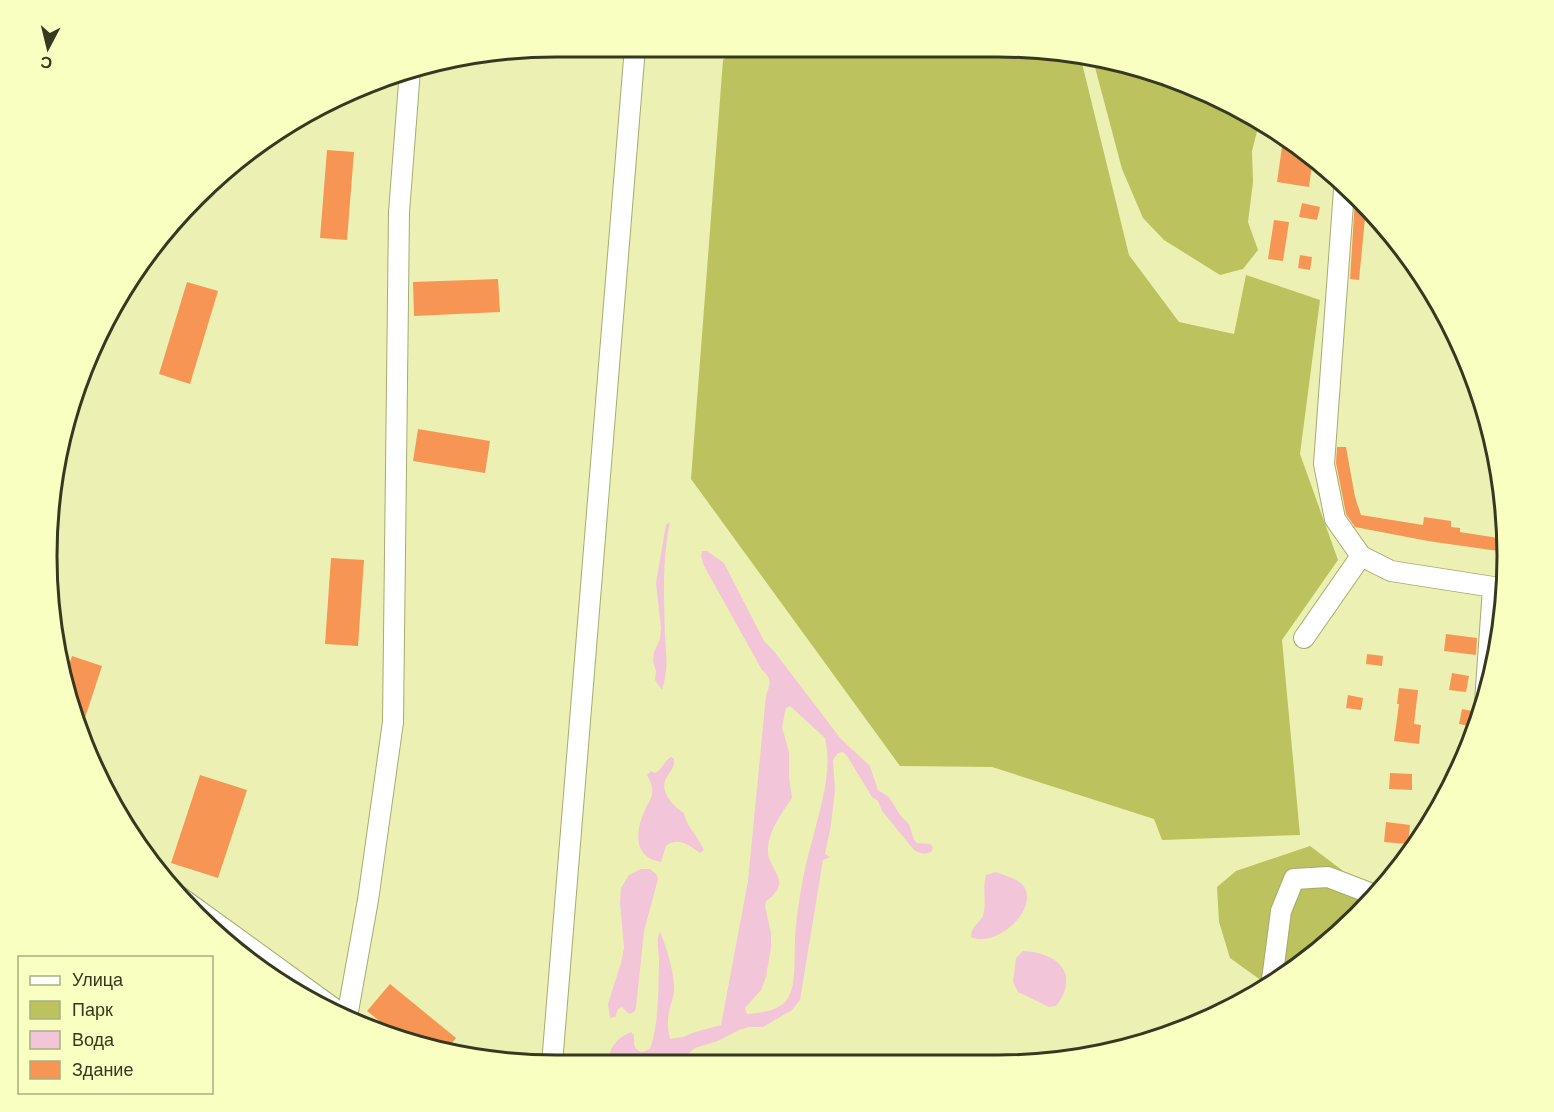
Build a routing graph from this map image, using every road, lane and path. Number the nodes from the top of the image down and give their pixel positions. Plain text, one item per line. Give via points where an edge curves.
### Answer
1 (633, 57) edge
2 (409, 79) edge
3 (1344, 196) edge
4 (1361, 556) junction
5 (1496, 587) edge
6 (1304, 638) dead end
7 (1367, 892) edge
8 (227, 931) edge
9 (1273, 972) edge
10 (306, 988) edge
11 (350, 1011) edge
12 (553, 1055) edge

1 - 12 street
2 - 11 street via 399,212 393,722
3 - 4 street via 1324,464 1335,519
4 - 5 street via 1391,571
4 - 6 street
7 - 9 street via 1328,877 1294,879 1281,911
8 - 10 street

